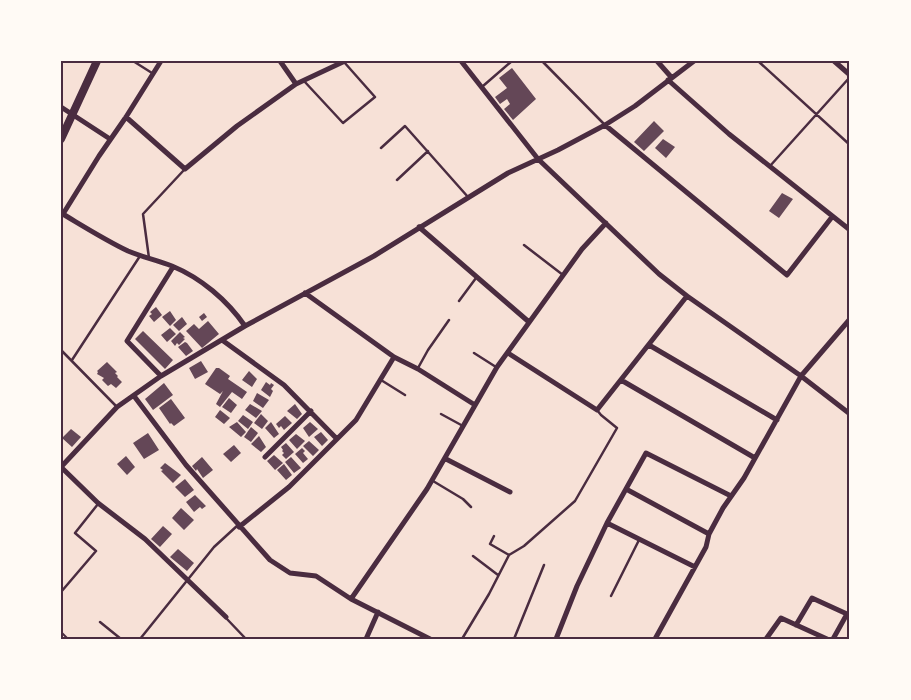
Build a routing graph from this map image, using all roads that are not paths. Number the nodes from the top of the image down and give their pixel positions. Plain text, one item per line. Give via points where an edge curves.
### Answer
1 (97, 61) edge
2 (132, 61) edge
3 (161, 61) edge
4 (280, 61) edge
5 (461, 61) edge
6 (512, 61) edge
7 (542, 61) edge
8 (656, 61) edge
9 (694, 61) edge
10 (758, 61) edge
11 (834, 61) edge
12 (344, 62) edge
13 (153, 74) junction
14 (850, 76) edge
15 (670, 79) junction
16 (304, 81) junction
17 (296, 84) junction
18 (481, 87) junction
19 (61, 107) edge
20 (73, 114) junction
21 (817, 114) junction
22 (126, 117) junction
23 (605, 125) junction
24 (61, 138) edge
25 (110, 139) junction
26 (850, 145) edge
27 (381, 148) dead end
28 (428, 151) junction
29 (538, 159) junction
30 (770, 166) junction
31 (185, 169) junction
32 (397, 180) dead end
33 (468, 197) junction
34 (62, 214) edge
35 (832, 217) junction
36 (606, 223) junction
37 (419, 227) junction
38 (850, 230) edge
39 (524, 245) dead end
40 (140, 256) junction
41 (149, 258) junction
42 (173, 267) junction
43 (563, 275) junction
44 (477, 277) junction
45 (305, 293) junction
46 (687, 296) junction
47 (460, 301) dead end
48 (850, 319) edge
49 (449, 320) dead end
50 (529, 322) junction
51 (245, 326) junction
52 (222, 340) junction
53 (648, 345) junction
54 (61, 350) edge
55 (474, 353) dead end
56 (508, 353) junction
57 (394, 357) junction
58 (72, 360) junction
59 (497, 368) junction
60 (418, 370) junction
61 (161, 376) junction
62 (801, 376) junction
63 (381, 380) junction
64 (621, 380) junction
65 (405, 395) dead end
66 (134, 396) junction
67 (475, 405) junction
68 (117, 407) junction
69 (597, 410) junction
70 (311, 411) junction
71 (440, 414) dead end
72 (850, 414) edge
73 (776, 420) junction
74 (464, 426) junction
75 (337, 439) junction
76 (265, 457) dead end
77 (446, 458) junction
78 (755, 458) junction
79 (61, 467) edge
80 (432, 481) junction
81 (626, 489) junction
82 (510, 492) dead end
83 (731, 496) junction
84 (98, 503) junction
85 (471, 507) dead end
86 (607, 523) junction
87 (239, 526) junction
88 (709, 534) junction
89 (494, 536) dead end
90 (640, 539) junction
91 (509, 555) junction
92 (473, 556) dead end
93 (544, 565) dead end
94 (695, 567) junction
95 (498, 574) junction
96 (188, 579) junction
97 (61, 592) edge
98 (611, 596) dead end
99 (351, 598) junction
100 (378, 612) junction
101 (226, 617) joint
102 (100, 622) dead end
103 (796, 625) junction
104 (658, 638) edge
105 (121, 639) edge
106 (140, 639) edge
107 (246, 639) edge
108 (366, 639) edge
109 (430, 639) edge
110 (462, 639) edge
111 (514, 639) edge
112 (556, 639) edge
113 (766, 639) edge
114 (827, 639) edge
115 (833, 639) edge

1 - 20 main road
2 - 13 lane
3 - 13 street
4 - 17 street
5 - 18 street
6 - 18 lane
7 - 23 lane
8 - 15 street
9 - 15 street
10 - 21 lane
11 - 14 street
12 - 16 street
12 - 16 lane via 375,97 343,123
13 - 22 street
14 - 21 lane
15 - 23 street
15 - 30 street via 729,134
16 - 17 street
17 - 31 street via 237,126
18 - 29 street
19 - 20 street
20 - 24 main road
20 - 25 street
21 - 26 lane
21 - 30 lane
22 - 25 street
22 - 31 street
23 - 29 street
23 - 35 street via 787,275
25 - 34 street
27 - 28 lane via 405,126
28 - 32 lane
28 - 33 lane
29 - 33 street
29 - 36 street
30 - 35 street
31 - 41 lane via 143,214
33 - 37 street
34 - 40 street
35 - 38 street
36 - 43 street
36 - 46 street
37 - 44 street
37 - 45 street via 374,256
39 - 43 lane
40 - 41 street
40 - 58 lane
41 - 42 street
42 - 51 street via 212,290 236,312
42 - 61 street via 127,341
43 - 50 street
44 - 47 lane
44 - 50 street
45 - 51 street
45 - 57 street
46 - 53 street
46 - 62 street
48 - 62 street
49 - 60 lane
50 - 56 street
51 - 52 street
52 - 61 street
52 - 70 street via 284,385
53 - 64 street
53 - 73 street
54 - 58 lane
55 - 59 lane
56 - 59 street
56 - 69 street
57 - 60 street
57 - 63 street
58 - 68 lane
59 - 67 street
60 - 67 street
61 - 66 street
62 - 72 street
62 - 73 street
63 - 65 lane
63 - 75 street via 356,420
64 - 69 street
64 - 78 street
66 - 68 street
66 - 87 street via 186,465
67 - 74 street
68 - 79 street
69 - 91 lane via 617,428 575,501 524,546
70 - 75 street
70 - 76 street
71 - 74 lane
73 - 78 street
74 - 77 street
75 - 87 street via 289,487
77 - 80 street
77 - 82 street
78 - 83 street
79 - 84 street
80 - 85 lane
80 - 99 street
81 - 83 street via 646,453
81 - 86 street
81 - 88 street
83 - 88 street
84 - 96 street via 145,538
84 - 97 lane via 75,533 96,551
86 - 90 street
86 - 112 street
87 - 96 lane via 214,547
87 - 99 street via 270,560 290,573 316,576
88 - 94 street
89 - 91 lane via 490,544
90 - 94 street
90 - 98 lane
91 - 95 lane
92 - 95 lane
93 - 111 lane
94 - 104 street
95 - 110 lane
96 - 101 street
96 - 106 lane
99 - 100 street
100 - 108 street
100 - 109 street
101 - 107 lane
102 - 105 lane
103 - 113 street via 781,618
103 - 114 street
103 - 115 street via 812,598 847,614

